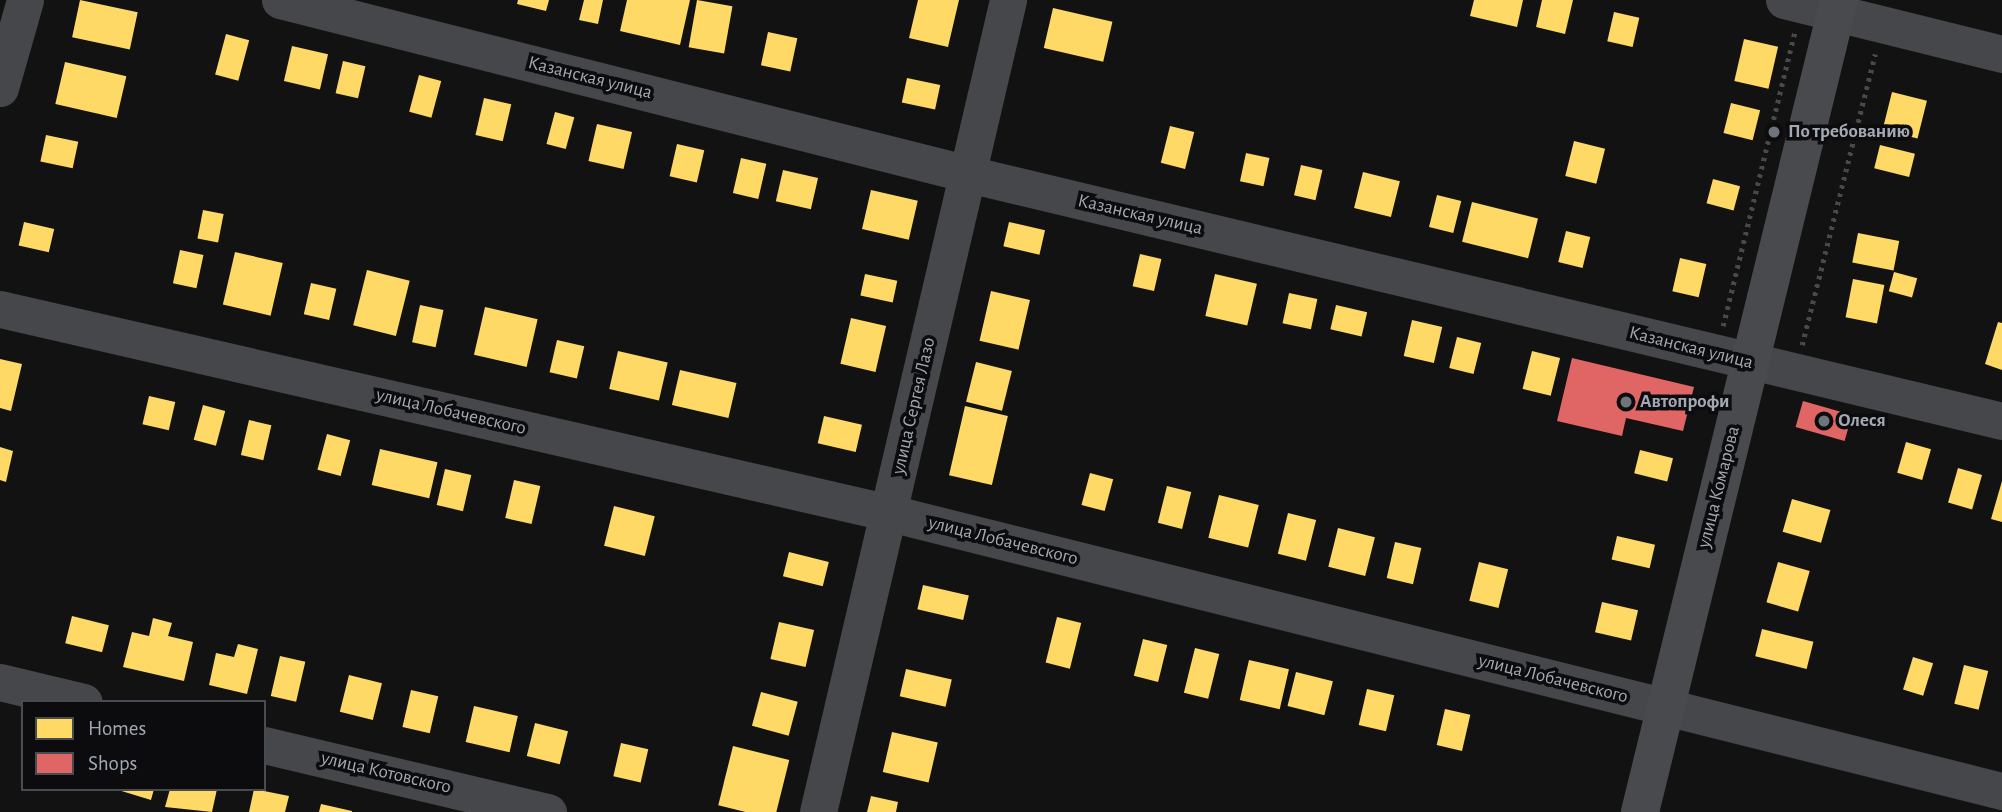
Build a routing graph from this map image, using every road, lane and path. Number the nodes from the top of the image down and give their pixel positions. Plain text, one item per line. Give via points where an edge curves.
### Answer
1 (25, 0) edge
2 (280, 0) edge
3 (1009, 0) edge
4 (1815, 4) edge
5 (1882, 24) junction
6 (2002, 54) edge
7 (0, 88) edge
8 (968, 174) junction
9 (0, 309) edge
10 (1733, 358) junction
11 (1795, 373) junction
12 (2002, 421) edge
13 (890, 513) junction
14 (0, 682) edge
15 (76, 700) edge
16 (1665, 707) junction
17 (266, 745) edge
18 (2002, 791) edge
19 (548, 812) edge
20 (818, 812) edge
21 (1640, 812) edge

1 - 7 street
2 - 8 street, Казанская улица
3 - 8 street, улица Сергея Лазо
4 - 5 street
4 - 10 main road, улица Комарова
4 - 10 path
5 - 6 street
5 - 11 path
8 - 10 street, Казанская улица
8 - 13 street, улица Сергея Лазо
9 - 13 street, улица Лобачевского
10 - 11 street, Казанская улица
10 - 16 main road, улица Комарова
11 - 12 street, Казанская улица
13 - 16 street, улица Лобачевского
13 - 20 street, улица Сергея Лазо
14 - 15 street
16 - 18 street, улица Лобачевского
16 - 21 main road, улица Комарова
17 - 19 street, улица Котовского

